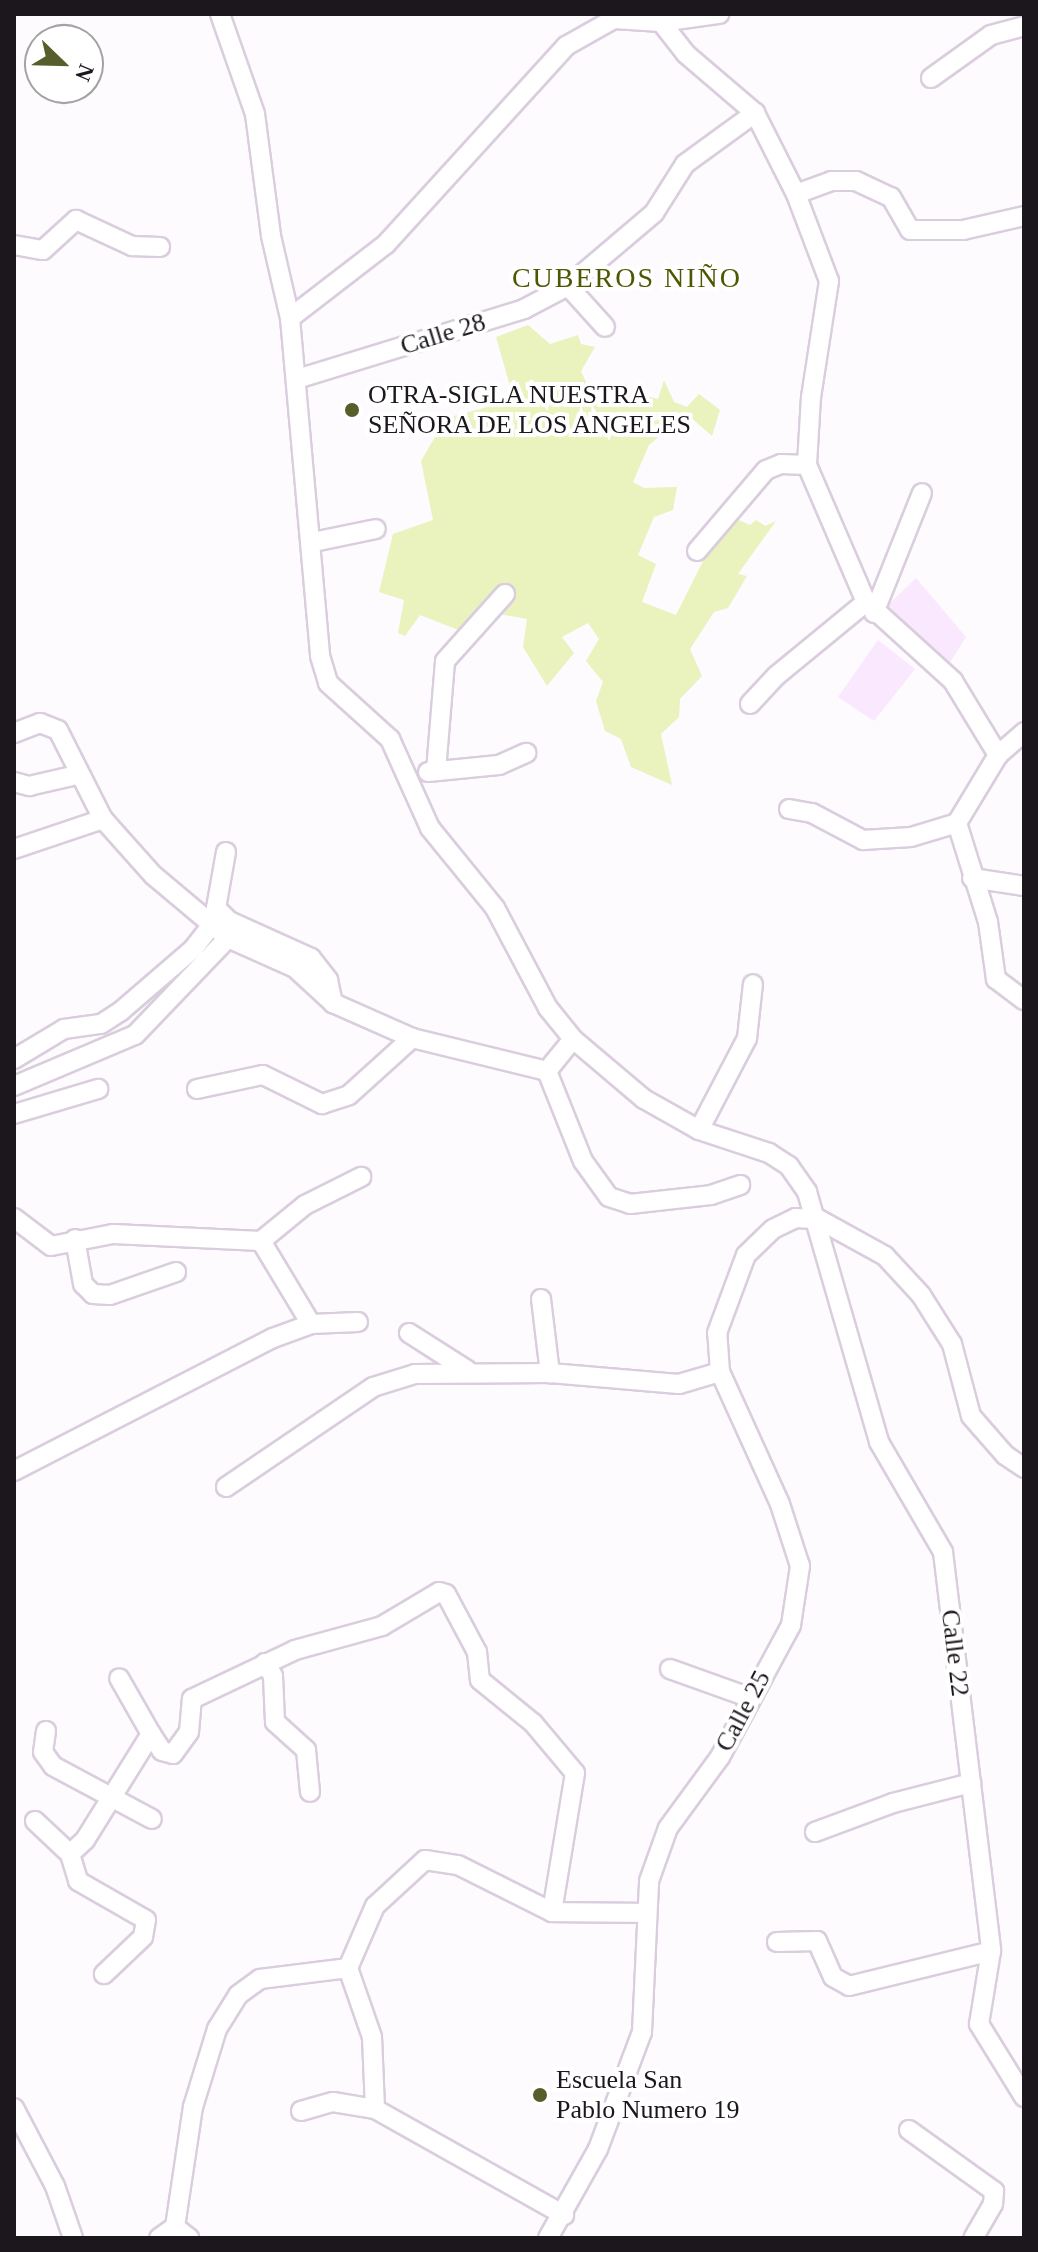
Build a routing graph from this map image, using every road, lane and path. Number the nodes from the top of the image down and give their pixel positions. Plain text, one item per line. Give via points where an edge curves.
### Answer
1 (220, 14) edge
2 (719, 14) edge
3 (661, 22) junction
4 (1024, 26) edge
5 (931, 78) dead end
6 (755, 113) junction
7 (796, 194) junction
8 (1024, 216) edge
9 (14, 245) edge
10 (160, 247) dead end
11 (568, 286) junction
12 (290, 318) junction
13 (605, 327) dead end
14 (297, 379) junction
15 (807, 465) junction
16 (922, 493) dead end
17 (376, 529) dead end
18 (313, 542) junction
19 (697, 551) dead end
20 (505, 594) dead end
21 (870, 607) junction
22 (750, 704) dead end
23 (1024, 732) edge
24 (14, 733) edge
25 (526, 753) dead end
26 (998, 755) junction
27 (436, 771) junction
28 (409, 773) junction
29 (77, 775) junction
30 (14, 782) edge
31 (789, 809) dead end
32 (103, 819) junction
33 (957, 823) junction
34 (14, 849) edge
35 (226, 852) dead end
36 (972, 878) junction
37 (1024, 886) edge
38 (212, 925) junction
39 (228, 938) junction
40 (753, 984) dead end
41 (1024, 1000) edge
42 (333, 1003) junction
43 (412, 1038) junction
44 (573, 1039) junction
45 (14, 1059) edge
46 (547, 1071) junction
47 (14, 1086) edge
48 (98, 1089) dead end
49 (197, 1089) dead end
50 (14, 1114) edge
51 (699, 1130) junction
52 (361, 1177) dead end
53 (740, 1185) dead end
54 (14, 1218) edge
55 (818, 1219) junction
56 (75, 1239) junction
57 (261, 1241) junction
58 (176, 1272) dead end
59 (541, 1299) dead end
60 (358, 1322) dead end
61 (311, 1324) junction
62 (409, 1333) dead end
63 (467, 1370) junction
64 (720, 1372) junction
65 (550, 1373) junction
66 (1024, 1468) edge
67 (14, 1471) edge
68 (226, 1487) dead end
69 (265, 1663) junction
70 (670, 1669) dead end
71 (119, 1678) dead end
72 (748, 1697) junction
73 (46, 1731) dead end
74 (151, 1734) junction
75 (971, 1783) junction
76 (310, 1792) dead end
77 (109, 1799) junction
78 (152, 1819) dead end
79 (35, 1821) dead end
80 (815, 1832) dead end
81 (70, 1854) junction
82 (552, 1912) junction
83 (645, 1913) junction
84 (777, 1942) dead end
85 (991, 1951) junction
86 (348, 1968) junction
87 (104, 1974) dead end
88 (1024, 2097) edge
89 (14, 2108) edge
90 (375, 2109) junction
91 (301, 2111) dead end
92 (909, 2130) dead end
93 (564, 2215) junction
94 (174, 2234) edge
95 (73, 2238) edge
96 (548, 2238) edge
97 (973, 2238) edge

1 - 12 street, Calle 22 via 255,114 271,236
2 - 3 street
3 - 6 street via 686,54
3 - 12 street via 614,19 566,46 386,244
4 - 5 street via 991,35
6 - 7 street
6 - 11 street, Calle 28 via 685,164 654,213
7 - 8 street via 831,181 856,181 891,197 910,230 963,230
7 - 15 street via 829,281 811,397
9 - 10 street via 43,250 76,220 132,246
11 - 13 street
11 - 14 street, Calle 28 via 524,309
12 - 14 street, Calle 22
14 - 18 street, Calle 22
15 - 19 street via 781,464 766,470
15 - 21 street
16 - 21 street
17 - 18 street
18 - 28 street, Calle 22 via 320,656 328,683 390,739
20 - 27 street via 445,661
21 - 22 street via 776,676
21 - 26 street via 953,681
23 - 26 street
24 - 29 street via 50,724
25 - 27 street via 499,765
26 - 33 street
27 - 28 street
28 - 44 street, Calle 22 via 430,828 495,908 548,1008
29 - 30 street via 29,786
29 - 32 street
31 - 33 street via 812,813 863,840 911,837
32 - 34 street
32 - 38 street via 153,875
33 - 36 street
35 - 42 street via 216,908 229,921 311,958 328,980
36 - 37 street
36 - 41 street via 988,922 996,979
38 - 39 street
38 - 45 street via 193,949 121,1011 101,1024 64,1029
39 - 42 street via 295,968
39 - 47 street via 135,1035
40 - 51 street via 747,1038
42 - 43 street
43 - 46 street
43 - 49 street via 349,1095 322,1104 263,1075
44 - 46 street
44 - 51 street, Calle 22 via 644,1099
46 - 53 street via 583,1161 609,1197 630,1204 711,1195
48 - 50 street
51 - 55 street, Calle 22 via 769,1153 789,1166
52 - 57 street via 305,1205
54 - 56 street via 51,1246
55 - 64 street, Calle 25 via 796,1218 773,1229 746,1255 717,1333
55 - 66 street via 885,1256 921,1295 952,1344 971,1416 1005,1455
55 - 75 street, Calle 22 via 879,1442 943,1552
56 - 57 street via 113,1234
56 - 58 street via 83,1284 93,1294 110,1295
57 - 61 street
59 - 65 street
60 - 61 street
61 - 67 street via 176,1386
62 - 63 street
63 - 65 street
63 - 68 street via 415,1374 373,1387
64 - 65 street via 679,1384
64 - 72 street, Calle 25 via 780,1504 800,1566 791,1625
69 - 74 street via 192,1699 189,1732 173,1754 162,1751
69 - 76 street via 273,1676 275,1722 306,1750
69 - 82 street via 382,1626 439,1592 446,1594 477,1652 480,1680 533,1723 575,1773
70 - 72 street
71 - 74 street
72 - 83 street, Calle 25 via 720,1757 668,1828 649,1881
73 - 77 street via 46,1760
74 - 77 street
75 - 80 street via 893,1803
75 - 85 street, Calle 22
77 - 78 street
77 - 81 street via 85,1840
79 - 81 street
81 - 87 street via 78,1881 146,1920 143,1937
82 - 83 street
82 - 86 street via 458,1865 425,1860 375,1906
83 - 93 street, Calle 25 via 642,2032 598,2149
84 - 85 street via 817,1941 833,1977 849,1986
85 - 88 street, Calle 22 via 979,2024
86 - 90 street via 372,2037
86 - 94 street via 274,1975 238,1995 217,2029 193,2107
89 - 95 street via 55,2186
90 - 91 street via 333,2102
90 - 93 street
92 - 97 street via 994,2191 993,2204
93 - 96 street, Calle 25

